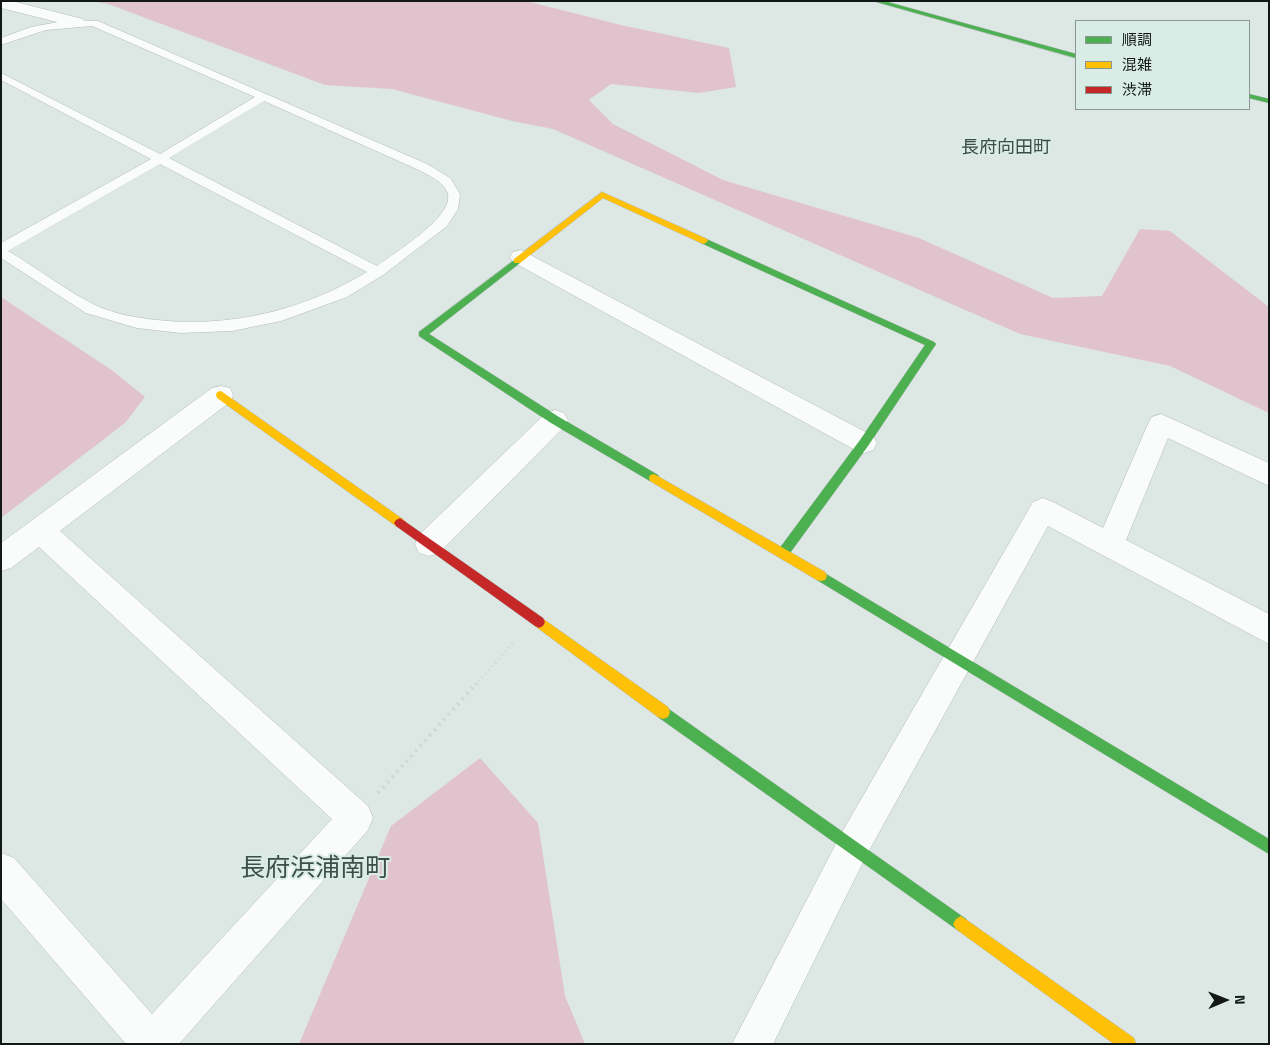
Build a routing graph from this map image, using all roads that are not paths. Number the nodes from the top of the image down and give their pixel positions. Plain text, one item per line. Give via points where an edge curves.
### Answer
1 (876, 1) edge
2 (1, 3) edge
3 (76, 22) junction
4 (1, 42) edge
5 (1075, 56) edge
6 (1, 76) edge
7 (263, 97) junction
8 (161, 158) junction
9 (1, 248) edge
10 (1, 252) edge
11 (521, 257) junction
12 (378, 272) junction
13 (221, 395) joint
14 (555, 420) junction
15 (864, 443) junction
16 (1269, 475) edge
17 (41, 531) junction
18 (429, 544) junction
19 (1110, 546) junction
20 (782, 553) junction
21 (1, 559) edge
22 (1269, 630) edge
23 (958, 661) junction
24 (853, 846) junction
25 (1269, 847) edge
26 (1, 871) edge
27 (152, 1044) edge
28 (752, 1044) edge
29 (1128, 1044) edge

1 - 5 street
2 - 3 street
3 - 4 lane via 40,27
3 - 7 lane via 104,27
6 - 8 lane
7 - 8 lane
7 - 12 lane via 446,181 454,194 452,209 442,223
8 - 9 lane
8 - 12 lane
10 - 12 lane via 91,309 137,324 181,328 232,326 281,316 342,294
11 - 14 street via 422,334
11 - 15 street
11 - 15 street via 602,195 931,344
13 - 17 street
13 - 18 street
14 - 18 street
14 - 20 street
15 - 20 street
16 - 19 street via 1162,424
17 - 21 street
17 - 27 street via 356,818
18 - 24 street
19 - 22 street
19 - 23 street via 1043,510
20 - 23 street
23 - 24 street
23 - 25 street
24 - 28 street
24 - 29 street
26 - 27 street

